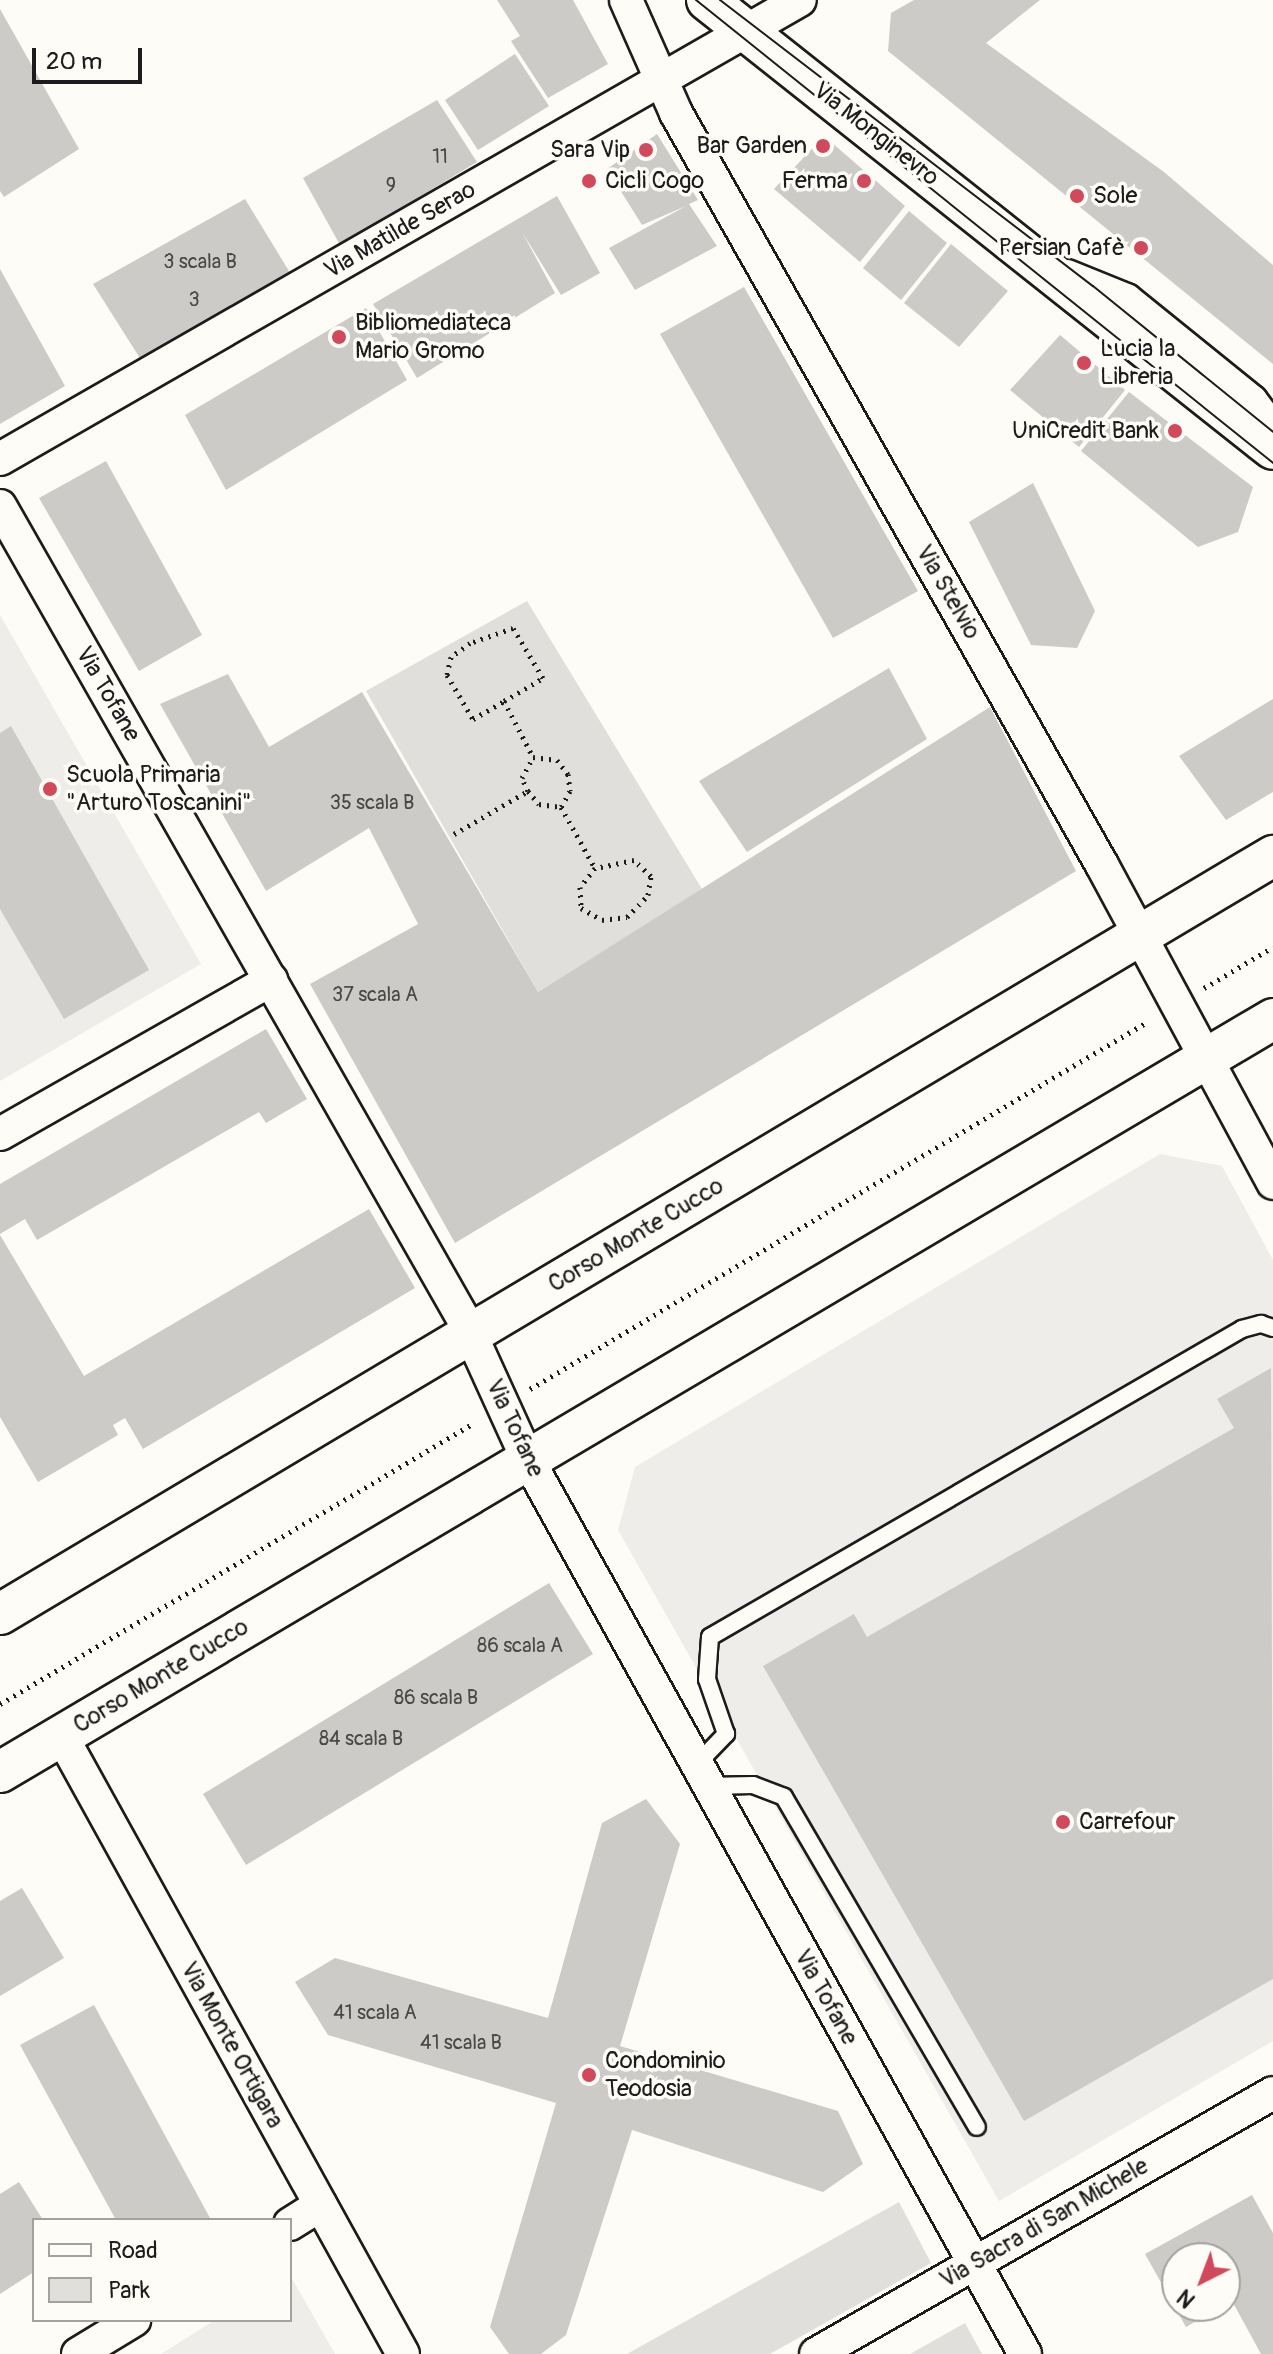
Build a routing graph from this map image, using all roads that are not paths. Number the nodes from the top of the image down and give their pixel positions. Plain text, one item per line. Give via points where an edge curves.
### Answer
1 (626, 0) edge
2 (707, 0) edge
3 (800, 0) edge
4 (745, 31) junction
5 (659, 81) junction
6 (1268, 444) edge
7 (0, 459) edge
8 (0, 506) edge
9 (1273, 856) edge
10 (1141, 935) junction
11 (271, 980) junction
12 (1273, 1019) edge
13 (1206, 1060) junction
14 (0, 1134) edge
15 (1273, 1183) edge
16 (1273, 1328) edge
17 (471, 1333) junction
18 (528, 1460) junction
19 (0, 1614) edge
20 (61, 1735) junction
21 (0, 1772) edge
22 (703, 1775) junction
23 (1273, 2093) edge
24 (977, 2127) dead end
25 (320, 2205) junction
26 (292, 2223) edge
27 (974, 2263) junction
28 (131, 2322) edge
29 (78, 2354) edge
30 (403, 2354) edge
31 (816, 2354) edge
32 (1025, 2354) edge

1 - 5 street, Via Stelvio
2 - 4 street, Via Monginevro
3 - 4 street, Via Matilde Serao
4 - 5 street, Via Matilde Serao
4 - 6 street, Via Monginevro
5 - 7 street, Via Matilde Serao
5 - 10 street, Via Stelvio
8 - 11 street, Via Tofane
9 - 10 street, Corso Monte Cucco
10 - 13 street, Via Stelvio
10 - 17 street, Corso Monte Cucco
11 - 14 street
11 - 17 street, Via Tofane
12 - 13 street, Corso Monte Cucco
13 - 15 street, Via Stelvio
13 - 18 street, Corso Monte Cucco
16 - 22 lane via 1261,1324 1242,1329 710,1637 707,1679 726,1734
17 - 18 street, Via Tofane
17 - 19 street, Corso Monte Cucco
18 - 20 street, Corso Monte Cucco
18 - 22 street, Via Tofane
20 - 21 street, Corso Monte Cucco
20 - 25 street, Via Monte Ortigara
22 - 24 lane via 784,1797
22 - 27 street, Via Tofane
23 - 27 street, Via Sacra di San Michele
25 - 26 street
25 - 30 street, Via Monte Ortigara
27 - 31 street, Via Sacra di San Michele
27 - 32 street, Via Tofane
28 - 29 street

